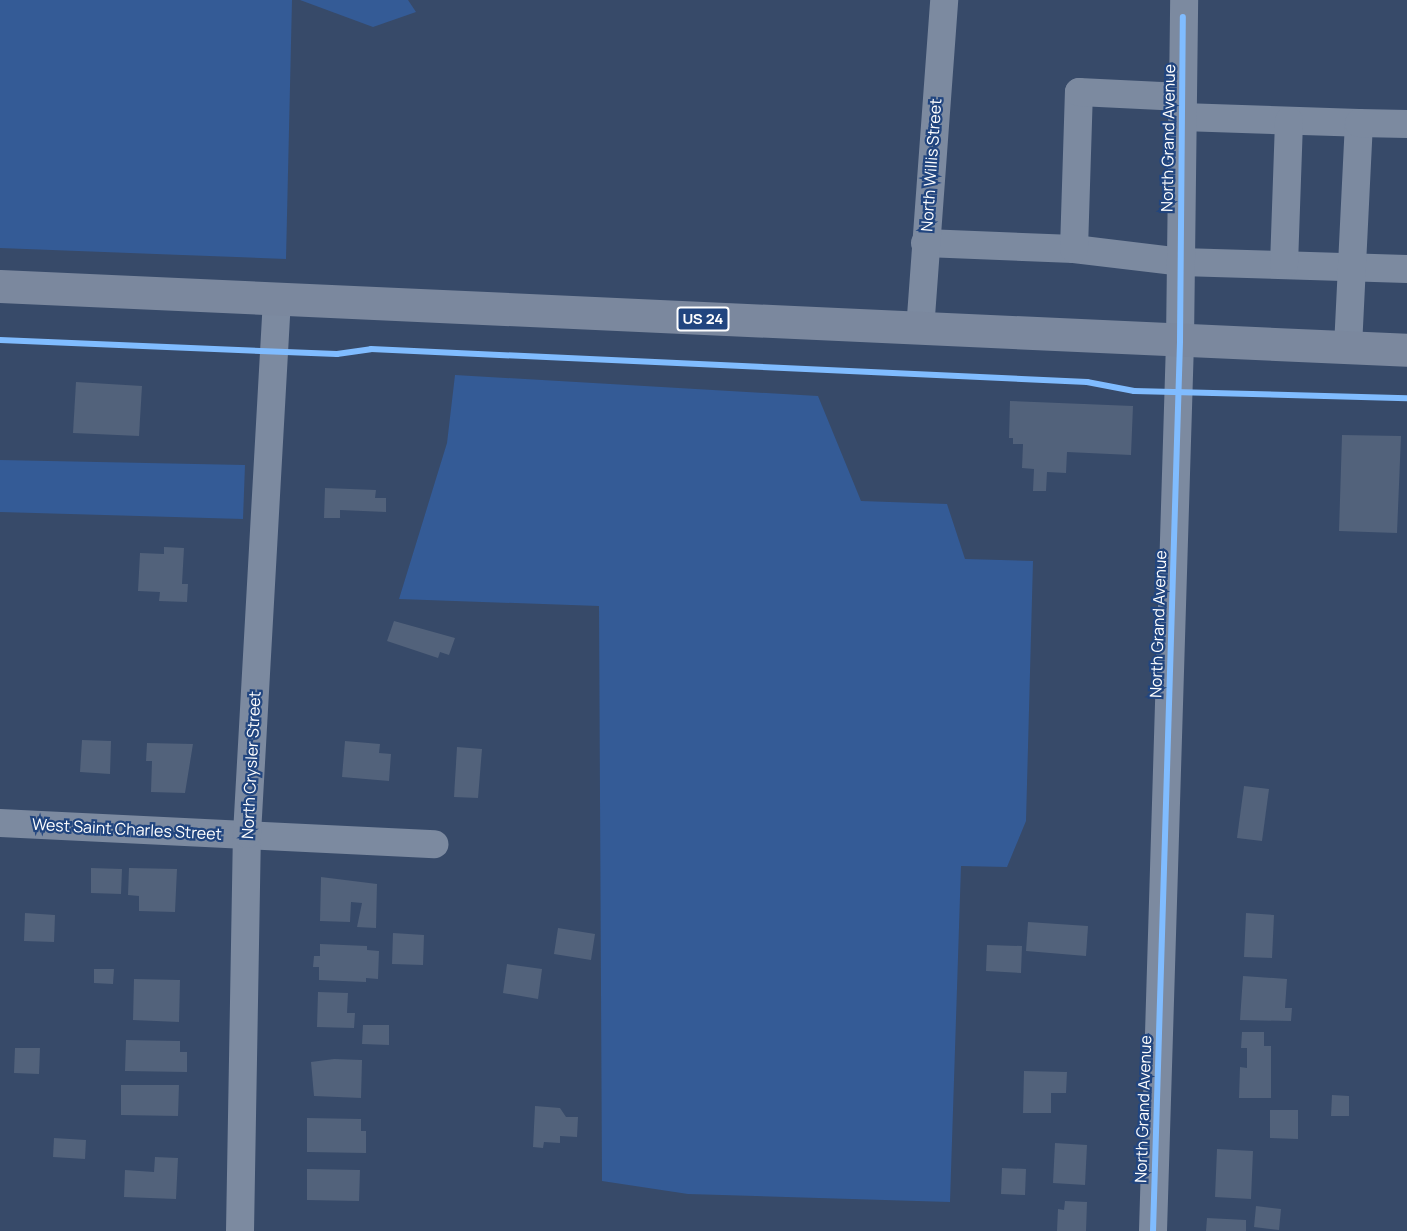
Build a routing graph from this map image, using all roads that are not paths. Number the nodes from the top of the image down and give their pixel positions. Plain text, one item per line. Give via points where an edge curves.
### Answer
1 (944, 0) edge
2 (1184, 9) edge
3 (1182, 107) junction
4 (1289, 121) junction
5 (1359, 123) junction
6 (1407, 124) edge
7 (925, 243) junction
8 (1074, 249) junction
9 (1181, 262) junction
10 (1284, 265) junction
11 (1355, 267) junction
12 (1407, 269) edge
13 (0, 286) edge
14 (277, 299) junction
15 (920, 330) junction
16 (1180, 341) junction
17 (1348, 347) junction
18 (1407, 350) edge
19 (0, 823) edge
20 (247, 834) junction
21 (434, 844) dead end
22 (240, 1231) edge
23 (1153, 1231) edge

1 - 7 street, North Willis Street
2 - 3 street, North Grand Avenue
3 - 4 street
3 - 8 street via 1079,92
3 - 9 street, North Grand Avenue
4 - 5 street
4 - 10 street
5 - 6 street
5 - 11 street
7 - 8 street
7 - 15 street, North Willis Street
8 - 9 street
9 - 10 street
9 - 16 street, North Grand Avenue
10 - 11 street
11 - 12 street
11 - 17 street
13 - 14 main road, US 24
14 - 15 main road, US 24
14 - 20 street, North Crysler Street
15 - 16 main road, US 24
16 - 17 main road, US 24
16 - 23 street, North Grand Avenue
17 - 18 main road, US 24
19 - 20 street, West Saint Charles Street
20 - 21 street, West Saint Charles Street
20 - 22 street, North Crysler Street

